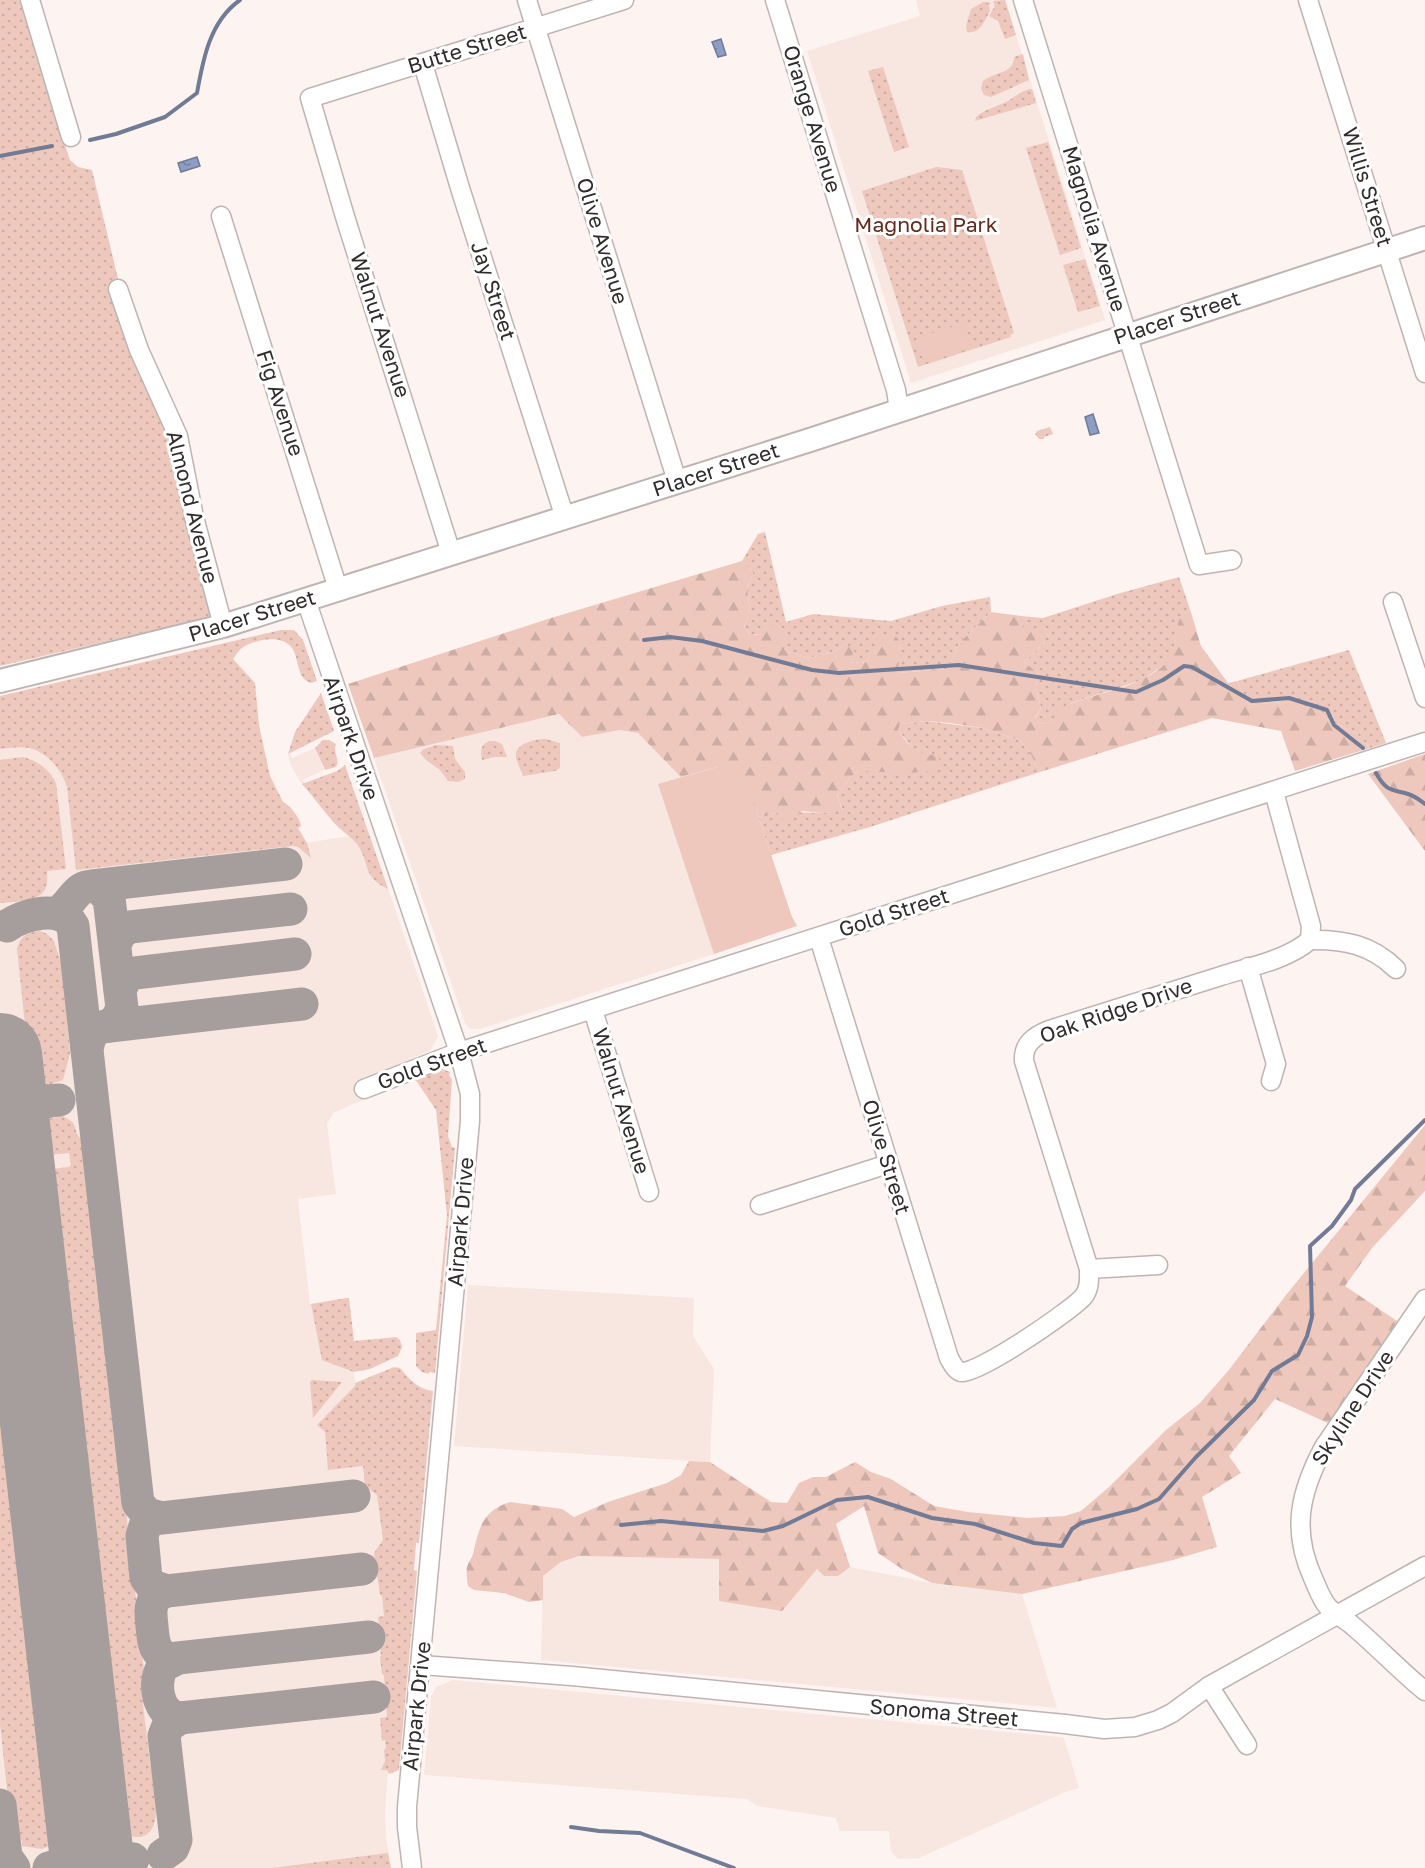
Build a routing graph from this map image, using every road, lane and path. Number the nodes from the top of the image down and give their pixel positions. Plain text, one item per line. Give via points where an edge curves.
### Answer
1 (30, 0) edge
2 (527, 0) edge
3 (624, 0) edge
4 (775, 0) edge
5 (1023, 0) edge
6 (1308, 0) edge
7 (536, 28) junction
8 (423, 64) junction
9 (310, 98) joint
10 (71, 137) dead end
11 (221, 216) dead end
12 (1425, 238) edge
13 (1387, 250) junction
14 (118, 289) dead end
15 (1127, 334) junction
16 (1425, 373) edge
17 (898, 410) junction
18 (677, 481) junction
19 (565, 518) junction
20 (451, 553) junction
21 (1232, 560) dead end
22 (338, 589) junction
23 (306, 600) junction
24 (1393, 602) dead end
25 (223, 627) junction
26 (0, 681) edge
27 (1425, 698) edge
28 (1425, 742) edge
29 (1274, 792) junction
30 (819, 938) junction
31 (1310, 940) junction
32 (1248, 968) junction
33 (1396, 969) dead end
34 (593, 1010) junction
35 (459, 1052) junction
36 (1271, 1081) dead end
37 (364, 1089) dead end
38 (888, 1164) junction
39 (650, 1192) dead end
40 (760, 1205) dead end
41 (1158, 1265) dead end
42 (1089, 1269) junction
43 (1425, 1299) edge
44 (1425, 1566) edge
45 (1337, 1614) junction
46 (421, 1665) junction
47 (1209, 1686) junction
48 (1425, 1691) edge
49 (1247, 1744) dead end
50 (412, 1868) edge

1 - 10 street
2 - 7 street, Olive Avenue
3 - 7 street, Butte Street
4 - 17 street, Orange Avenue via 897,392
5 - 15 street, Magnolia Avenue
6 - 13 street, Willis Street
7 - 8 street, Butte Street
7 - 18 street, Olive Avenue
8 - 9 street, Butte Street
8 - 19 street, Jay Street
9 - 20 street, Walnut Avenue
11 - 22 street, Fig Avenue
12 - 13 main road, Placer Street
13 - 15 main road, Placer Street
13 - 16 street, Willis Street
14 - 25 street, Almond Avenue via 138,350 178,436 194,518
15 - 17 main road, Placer Street
15 - 21 street, Magnolia Avenue via 1199,565
17 - 18 main road, Placer Street
18 - 19 main road, Placer Street
19 - 20 main road, Placer Street
20 - 22 main road, Placer Street
22 - 23 main road, Placer Street
23 - 25 main road, Placer Street
23 - 35 street, Airpark Drive
24 - 27 street
25 - 26 main road, Placer Street
28 - 29 street, Gold Street
29 - 30 street, Gold Street
29 - 31 street via 1311,926
30 - 34 street, Gold Street
30 - 38 street, Olive Street
31 - 32 street, Oak Ridge Drive
31 - 33 street via 1354,943 1376,952
32 - 36 street via 1276,1064
32 - 42 street, Oak Ridge Drive via 1048,1030 1029,1043 1024,1056 1026,1069
34 - 35 street, Gold Street
34 - 39 street, Walnut Avenue
35 - 37 street, Gold Street
35 - 46 street, Airpark Drive via 470,1094 470,1121
38 - 40 street
38 - 42 street, Olive Street via 949,1358 960,1372 976,1368 1072,1308 1086,1293
41 - 42 street
43 - 45 street, Skyline Drive via 1324,1448 1302,1498 1300,1523 1306,1559 1324,1600
44 - 45 street, Sonoma Street
45 - 47 street, Sonoma Street
45 - 48 street, Skyline Drive
46 - 47 street, Sonoma Street via 572,1676 1104,1729 1135,1727 1158,1720
46 - 50 street, Airpark Drive via 407,1807
47 - 49 street

